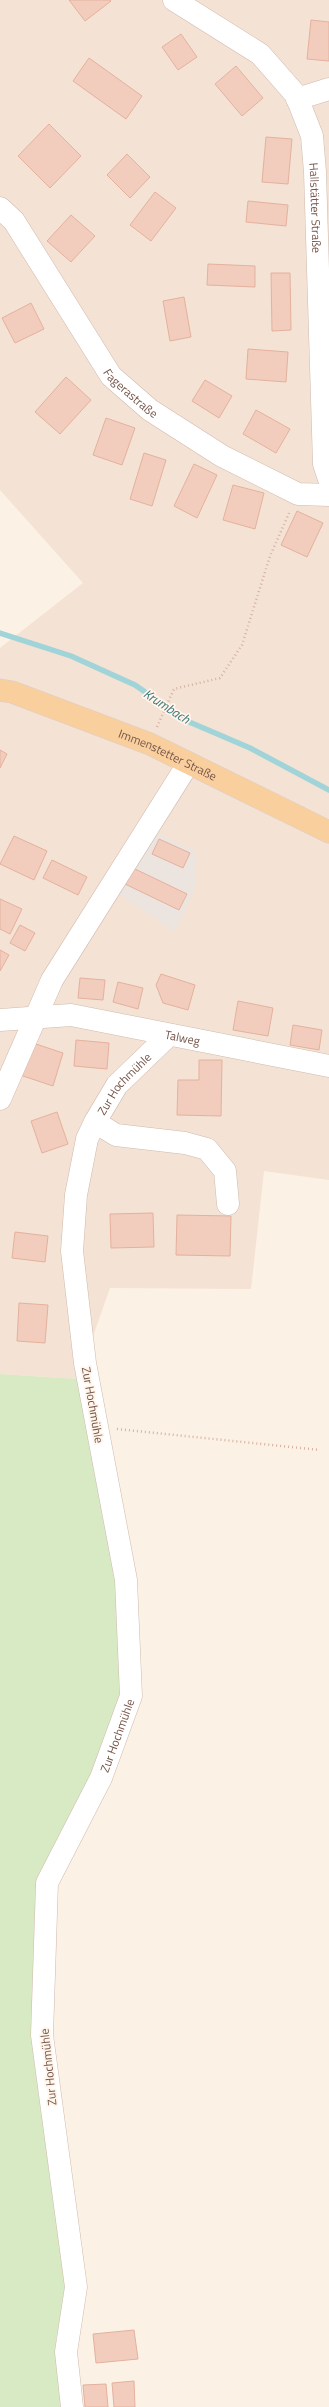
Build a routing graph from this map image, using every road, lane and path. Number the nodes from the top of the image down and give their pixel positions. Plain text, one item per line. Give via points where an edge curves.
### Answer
1 (174, 0) edge
2 (329, 89) edge
3 (297, 99) junction
4 (0, 208) edge
5 (329, 479) edge
6 (298, 494) junction
7 (329, 495) edge
8 (0, 690) edge
9 (161, 718) dead end
10 (188, 764) junction
11 (329, 832) edge
12 (35, 1018) junction
13 (0, 1020) edge
14 (169, 1035) junction
15 (329, 1066) edge
16 (0, 1099) edge
17 (94, 1122) junction
18 (228, 1204) dead end
19 (96, 1427) junction
20 (320, 1450) dead end
21 (72, 2407) edge

1 - 3 street, Hallstätter Straße via 260,54
2 - 3 street
3 - 5 street, Hallstätter Straße via 312,136 324,464
4 - 6 street, Fagerastraße via 14,222 110,376 150,410 222,456
6 - 7 street, Fagerastraße
6 - 9 path via 270,556 242,645 220,678 174,689
8 - 10 main road, Immenstetter Straße via 12,692 150,744
10 - 11 main road, Immenstetter Straße
10 - 12 street via 52,980
12 - 13 street, Talweg
12 - 14 street, Talweg via 72,1015
12 - 16 street
14 - 15 street, Talweg
14 - 17 street, Zur Hochmühle via 117,1085
17 - 18 street via 116,1135 185,1143 207,1149 225,1171
17 - 19 street, Zur Hochmühle via 87,1139 76,1195 72,1251 85,1363
19 - 20 path
19 - 21 street, Zur Hochmühle via 126,1580 130,1696 101,1778 47,1883 42,2034 76,2288 66,2352

